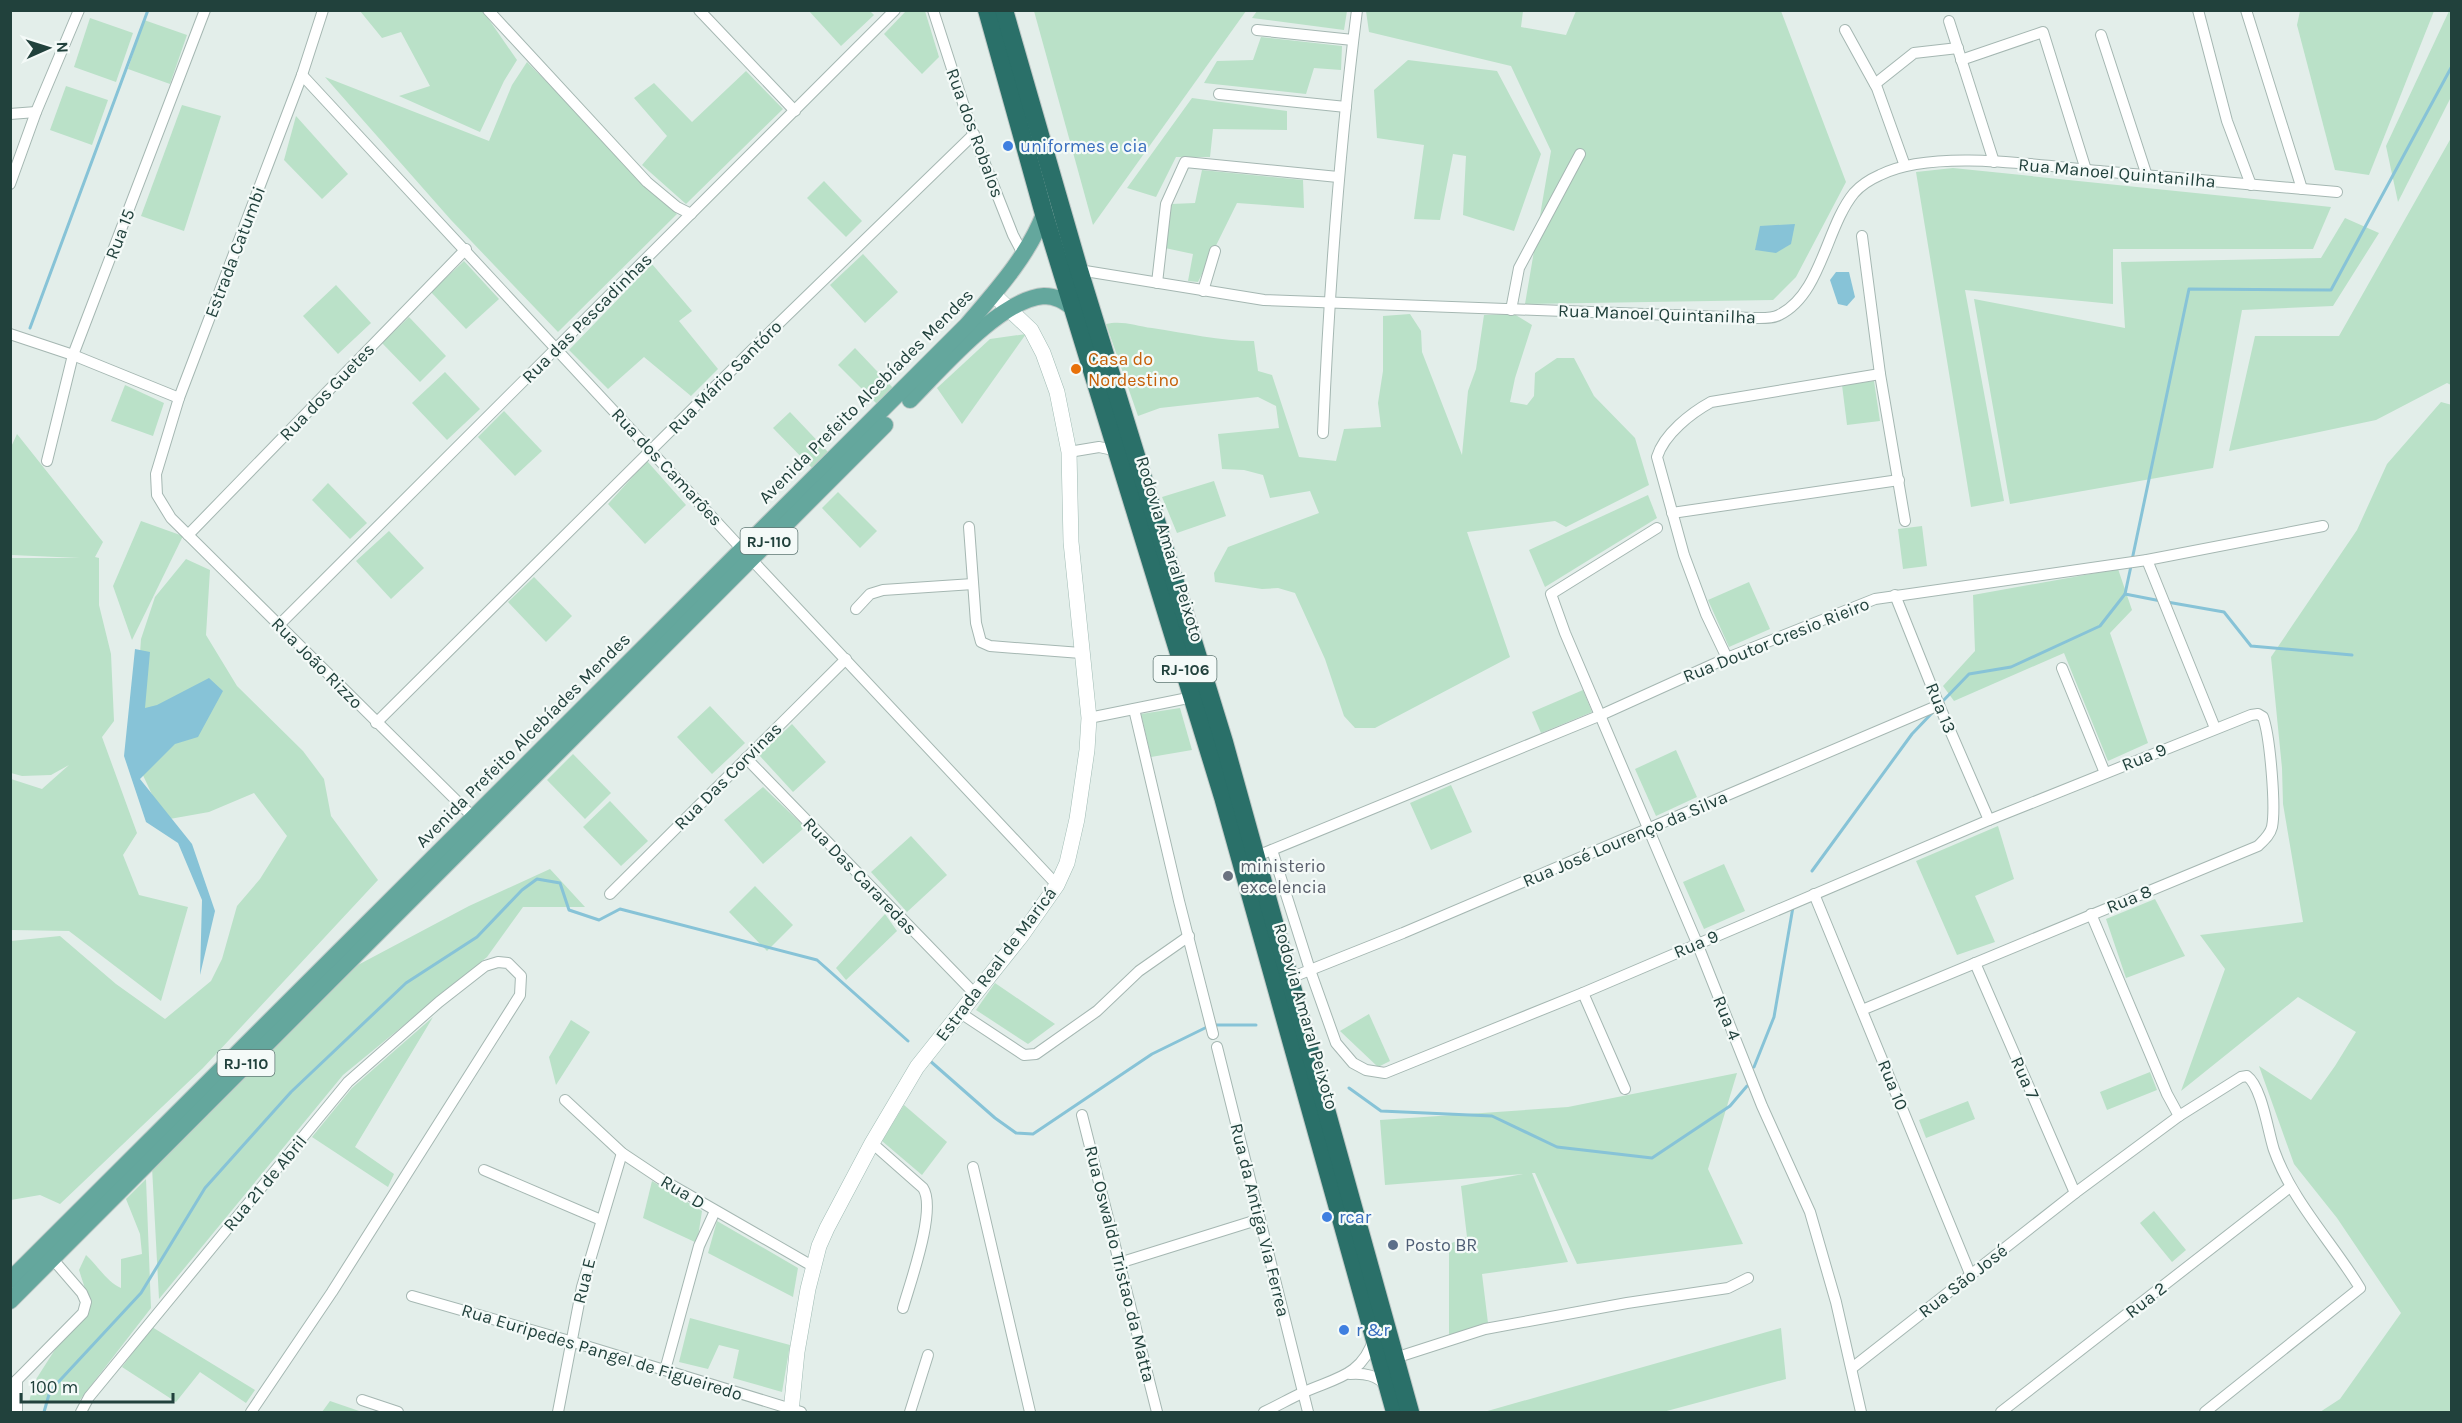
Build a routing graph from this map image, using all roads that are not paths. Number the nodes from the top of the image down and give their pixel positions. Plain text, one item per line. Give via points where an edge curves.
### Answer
1 (79, 10) edge
2 (205, 10) edge
3 (323, 10) edge
4 (488, 10) edge
5 (699, 10) edge
6 (933, 10) edge
7 (987, 10) edge
8 (1004, 10) edge
9 (1357, 10) edge
10 (2198, 10) edge
11 (2247, 10) edge
12 (888, 13) edge
13 (1949, 21) dead end
14 (1257, 30) dead end
15 (1845, 30) dead end
16 (2101, 34) dead end
17 (1353, 39) junction
18 (1958, 48) junction
19 (1962, 60) junction
20 (302, 75) junction
21 (1875, 84) junction
22 (1219, 94) dead end
23 (1346, 107) junction
24 (795, 111) junction
25 (36, 112) junction
26 (10, 114) edge
27 (974, 134) junction
28 (1580, 154) dead end
29 (1994, 162) junction
30 (1905, 166) junction
31 (2086, 170) junction
32 (2147, 176) junction
33 (1338, 177) junction
34 (10, 184) edge
35 (2251, 185) junction
36 (2302, 189) junction
37 (2337, 192) dead end
38 (691, 214) junction
39 (1044, 214) junction
40 (1862, 236) dead end
41 (466, 249) junction
42 (1215, 250) dead end
43 (1023, 254) junction
44 (1079, 270) junction
45 (1157, 283) junction
46 (1203, 291) junction
47 (993, 294) junction
48 (1328, 303) junction
49 (1010, 308) junction
50 (1073, 308) junction
51 (1511, 309) junction
52 (10, 334) edge
53 (557, 348) junction
54 (952, 349) junction
55 (73, 355) junction
56 (1880, 374) junction
57 (179, 398) junction
58 (1323, 433) dead end
59 (1116, 443) junction
60 (651, 450) junction
61 (1069, 452) junction
62 (47, 461) dead end
63 (1899, 480) junction
64 (157, 495) joint
65 (1672, 513) junction
66 (1905, 521) dead end
67 (2323, 526) dead end
68 (969, 527) dead end
69 (1657, 528) dead end
70 (188, 535) junction
71 (747, 554) junction
72 (2137, 561) junction
73 (973, 584) junction
74 (1895, 595) junction
75 (856, 609) dead end
76 (279, 625) junction
77 (1081, 653) junction
78 (1727, 658) junction
79 (846, 659) junction
80 (2062, 668) dead end
81 (1193, 697) junction
82 (1939, 705) junction
83 (1134, 710) junction
84 (1601, 715) junction
85 (2251, 715) joint
86 (1089, 718) junction
87 (376, 723) junction
88 (2215, 728) junction
89 (746, 758) junction
90 (2105, 773) junction
91 (1989, 820) junction
92 (478, 821) junction
93 (1649, 829) junction
94 (1264, 853) junction
95 (1058, 885) junction
96 (610, 894) dead end
97 (1814, 894) junction
98 (2091, 915) junction
99 (1189, 936) junction
100 (1697, 943) junction
101 (1975, 963) junction
102 (1310, 970) junction
103 (1290, 978) junction
104 (1583, 993) junction
105 (975, 994) junction
106 (1862, 1010) junction
107 (959, 1012) junction
108 (1213, 1034) dead end
109 (1217, 1047) dead end
110 (1624, 1089) dead end
111 (566, 1100) dead end
112 (1082, 1115) dead end
113 (2179, 1116) junction
114 (872, 1143) junction
115 (622, 1153) junction
116 (973, 1167) dead end
117 (484, 1170) dead end
118 (2290, 1187) junction
119 (2075, 1193) junction
120 (715, 1211) junction
121 (1260, 1219) junction
122 (601, 1220) junction
123 (47, 1254) junction
124 (1119, 1263) junction
125 (814, 1267) junction
126 (1971, 1276) junction
127 (1748, 1278) dead end
128 (10, 1280) edge
129 (412, 1296) dead end
130 (10, 1301) edge
131 (903, 1308) dead end
132 (1374, 1338) junction
133 (573, 1342) junction
134 (928, 1355) dead end
135 (1395, 1358) junction
136 (1852, 1368) junction
137 (666, 1370) junction
138 (1350, 1374) junction
139 (14, 1384) edge
140 (1388, 1389) junction
141 (1303, 1393) junction
142 (362, 1400) dead end
143 (794, 1412) edge
144 (17, 1413) edge
145 (81, 1413) edge
146 (251, 1413) edge
147 (398, 1413) edge
148 (558, 1413) edge
149 (910, 1413) edge
150 (1030, 1413) edge
151 (1157, 1413) edge
152 (1264, 1413) edge
153 (1308, 1413) edge
154 (1395, 1413) edge
155 (1410, 1413) edge
156 (1861, 1413) edge
157 (2001, 1413) edge
158 (2205, 1413) edge

1 - 25 street
2 - 55 street, Rua 15
3 - 20 street, Estrada Catumbi
4 - 38 street via 647,182
5 - 24 street
6 - 27 street, Rua dos Robalos
7 - 39 highway, Rodovia Amaral Peixoto / RJ-106
8 - 44 highway, Rodovia Amaral Peixoto / RJ-106
9 - 17 street
10 - 35 street via 2227,121
11 - 36 street
12 - 24 street, Rua das Pescadinhas
13 - 18 street
14 - 17 street
15 - 21 street
16 - 32 street
17 - 23 street
18 - 19 street
18 - 21 street via 1914,53
19 - 29 street
19 - 31 street via 2043,32
20 - 41 street, Rua dos Camarões
20 - 57 street, Estrada Catumbi
21 - 30 street
22 - 23 street
23 - 33 street
24 - 38 street, Rua das Pescadinhas
25 - 26 street
25 - 34 street
27 - 43 street, Rua dos Robalos
27 - 60 street, Rua Mário Santóro
28 - 51 street via 1519,268
29 - 30 street, Rua Manoel Quintanilha via 1930,161
29 - 31 street, Rua Manoel Quintanilha
30 - 51 street, Rua Manoel Quintanilha via 1881,174 1855,192 1802,296 1777,316 1686,318
31 - 32 street, Rua Manoel Quintanilha
32 - 35 street, Rua Manoel Quintanilha
33 - 45 street via 1185,162 1166,204
33 - 48 street
35 - 36 street, Rua Manoel Quintanilha
36 - 37 street, Rua Manoel Quintanilha
38 - 53 street, Rua das Pescadinhas
39 - 43 main road, Avenida Prefeito Alcebíades Mendes / RJ-110
39 - 50 highway, Rodovia Amaral Peixoto / RJ-106
40 - 56 street
41 - 53 street, Rua dos Camarões
41 - 70 street, Rua dos Guetes
42 - 46 street
43 - 47 main road, Avenida Prefeito Alcebíades Mendes / RJ-110
44 - 45 street, Rua Manoel Quintanilha
44 - 94 highway, Rodovia Amaral Peixoto / RJ-106 via 1198,657
45 - 46 street, Rua Manoel Quintanilha
46 - 48 street, Rua Manoel Quintanilha via 1264,300
47 - 49 main road, Estrada Real de Maricá
47 - 54 main road, Avenida Prefeito Alcebíades Mendes / RJ-110
48 - 51 street, Rua Manoel Quintanilha
48 - 58 street
49 - 50 main road, Avenida Prefeito Alcebíades Mendes / RJ-110 via 1044,296 1059,298
49 - 54 main road, Avenida Prefeito Alcebíades Mendes / RJ-110
49 - 61 main road, Estrada Real de Maricá via 1031,330 1043,353 1057,392
50 - 59 highway, Rodovia Amaral Peixoto / RJ-106
52 - 55 street
53 - 60 street, Rua dos Camarões
53 - 76 street, Rua das Pescadinhas
54 - 71 main road, Avenida Prefeito Alcebíades Mendes / RJ-110
55 - 57 street
55 - 62 street, Rua 15
56 - 63 street
56 - 65 street via 1711,402 1701,408 1667,438 1657,457
57 - 64 street, Estrada Catumbi via 156,474
59 - 61 street
59 - 81 highway, Rodovia Amaral Peixoto / RJ-106
60 - 71 street, Rua dos Camarões
60 - 87 street, Rua Mário Santóro
61 - 77 main road, Estrada Real de Maricá via 1071,542
63 - 65 street
63 - 66 street
64 - 70 street, Rua João Rizzo via 171,518
65 - 78 street via 1696,589
67 - 72 street, Rua Doutor Cresio Rieiro
68 - 73 street
69 - 84 street, Rua 4 via 1551,594
70 - 76 street, Rua João Rizzo
71 - 79 street, Rua dos Camarões
71 - 92 main road, Avenida Prefeito Alcebíades Mendes / RJ-110
72 - 74 street, Rua Doutor Cresio Rieiro
72 - 88 street
73 - 75 street via 883,590 870,594
73 - 77 street via 977,633 984,644
74 - 78 street, Rua Doutor Cresio Rieiro via 1875,599
74 - 82 street, Rua 13
76 - 87 street, Rua João Rizzo
77 - 86 main road, Estrada Real de Maricá
78 - 84 street, Rua Doutor Cresio Rieiro
79 - 89 street, Rua Das Corvinas
79 - 95 street, Rua dos Camarões
80 - 90 street
81 - 83 street
81 - 132 highway, Rodovia Amaral Peixoto / RJ-106
82 - 91 street, Rua 13
82 - 93 street, Rua José Lourenço da Silva
83 - 86 street
83 - 99 street
84 - 93 street, Rua 4
84 - 94 street, Rua Doutor Cresio Rieiro
85 - 88 street, Rua 9
85 - 98 street, Rua 8 via 2261,714 2265,722 2273,810 2269,834 2258,846
86 - 95 main road, Estrada Real de Maricá via 1077,819
87 - 92 street, Rua João Rizzo
88 - 90 street, Rua 9
89 - 96 street, Rua Das Corvinas
89 - 105 street, Rua Das Cararedas
90 - 91 street, Rua 9
91 - 97 street, Rua 9
92 - 123 main road, Avenida Prefeito Alcebíades Mendes / RJ-110
93 - 100 street, Rua 4
93 - 102 street, Rua José Lourenço da Silva
94 - 102 street, Rua 9
94 - 103 highway, Rodovia Amaral Peixoto / RJ-106
95 - 105 main road, Estrada Real de Maricá
97 - 100 street, Rua 9
97 - 106 street, Rua 10
98 - 101 street, Rua 8
98 - 113 street
99 - 107 street via 1139,971 1097,1011 1036,1054 1024,1055
99 - 108 street
100 - 104 street, Rua 9
100 - 136 street, Rua 4 via 1762,1106 1810,1212
101 - 106 street, Rua 8
101 - 119 street, Rua 7
102 - 103 street, Rua José Lourenço da Silva
102 - 104 street, Rua 9 via 1335,1043 1353,1063 1377,1073 1403,1068
103 - 135 highway, Rodovia Amaral Peixoto / RJ-106
104 - 110 street
105 - 107 main road, Estrada Real de Maricá
106 - 126 street, Rua 10
107 - 114 main road, Estrada Real de Maricá via 917,1067
109 - 121 street, Rua da Antiga Via Ferrea
111 - 115 street, Rua D
112 - 124 street, Rua Oswaldo Tristao da Matta
113 - 118 street, Rua São José via 2241,1077 2249,1077
113 - 119 street, Rua São José
114 - 125 main road, Estrada Real de Maricá via 827,1228
114 - 131 street via 927,1196 921,1246
115 - 120 street, Rua D
115 - 122 street, Rua E
116 - 150 street
117 - 122 street
118 - 157 street, Rua 2
118 - 158 street via 2360,1288
119 - 126 street, Rua São José
120 - 125 street, Rua D
120 - 137 street via 699,1246
121 - 124 street
121 - 141 street, Rua da Antiga Via Ferrea
122 - 133 street, Rua E via 580,1296
123 - 128 main road, Avenida Prefeito Alcebíades Mendes / RJ-110
123 - 130 main road, Avenida Prefeito Alcebíades Mendes / RJ-110
123 - 139 street via 86,1302 82,1313
124 - 151 street, Rua Oswaldo Tristao da Matta
125 - 143 main road, Estrada Real de Maricá via 797,1352
126 - 136 street, Rua São José
127 - 135 street via 1728,1288 1485,1329
129 - 133 street, Rua Euripedes Pangel de Figueiredo
132 - 138 street via 1366,1357
132 - 140 highway, Rodovia Amaral Peixoto / RJ-106
133 - 137 street, Rua Euripedes Pangel de Figueiredo
133 - 148 street, Rua E
134 - 149 street
135 - 155 highway, Rodovia Amaral Peixoto / RJ-106
136 - 156 street, Rua 4
137 - 143 street, Rua Euripedes Pangel de Figueiredo
138 - 140 street via 1373,1376
138 - 141 street
139 - 144 street
140 - 154 highway, Rodovia Amaral Peixoto / RJ-106
141 - 152 street
141 - 153 street, Rua da Antiga Via Ferrea
142 - 147 street
145 - 146 street, Rua 21 de Abril via 89,1397 348,1082 473,975 492,964 508,963 521,976 520,995

